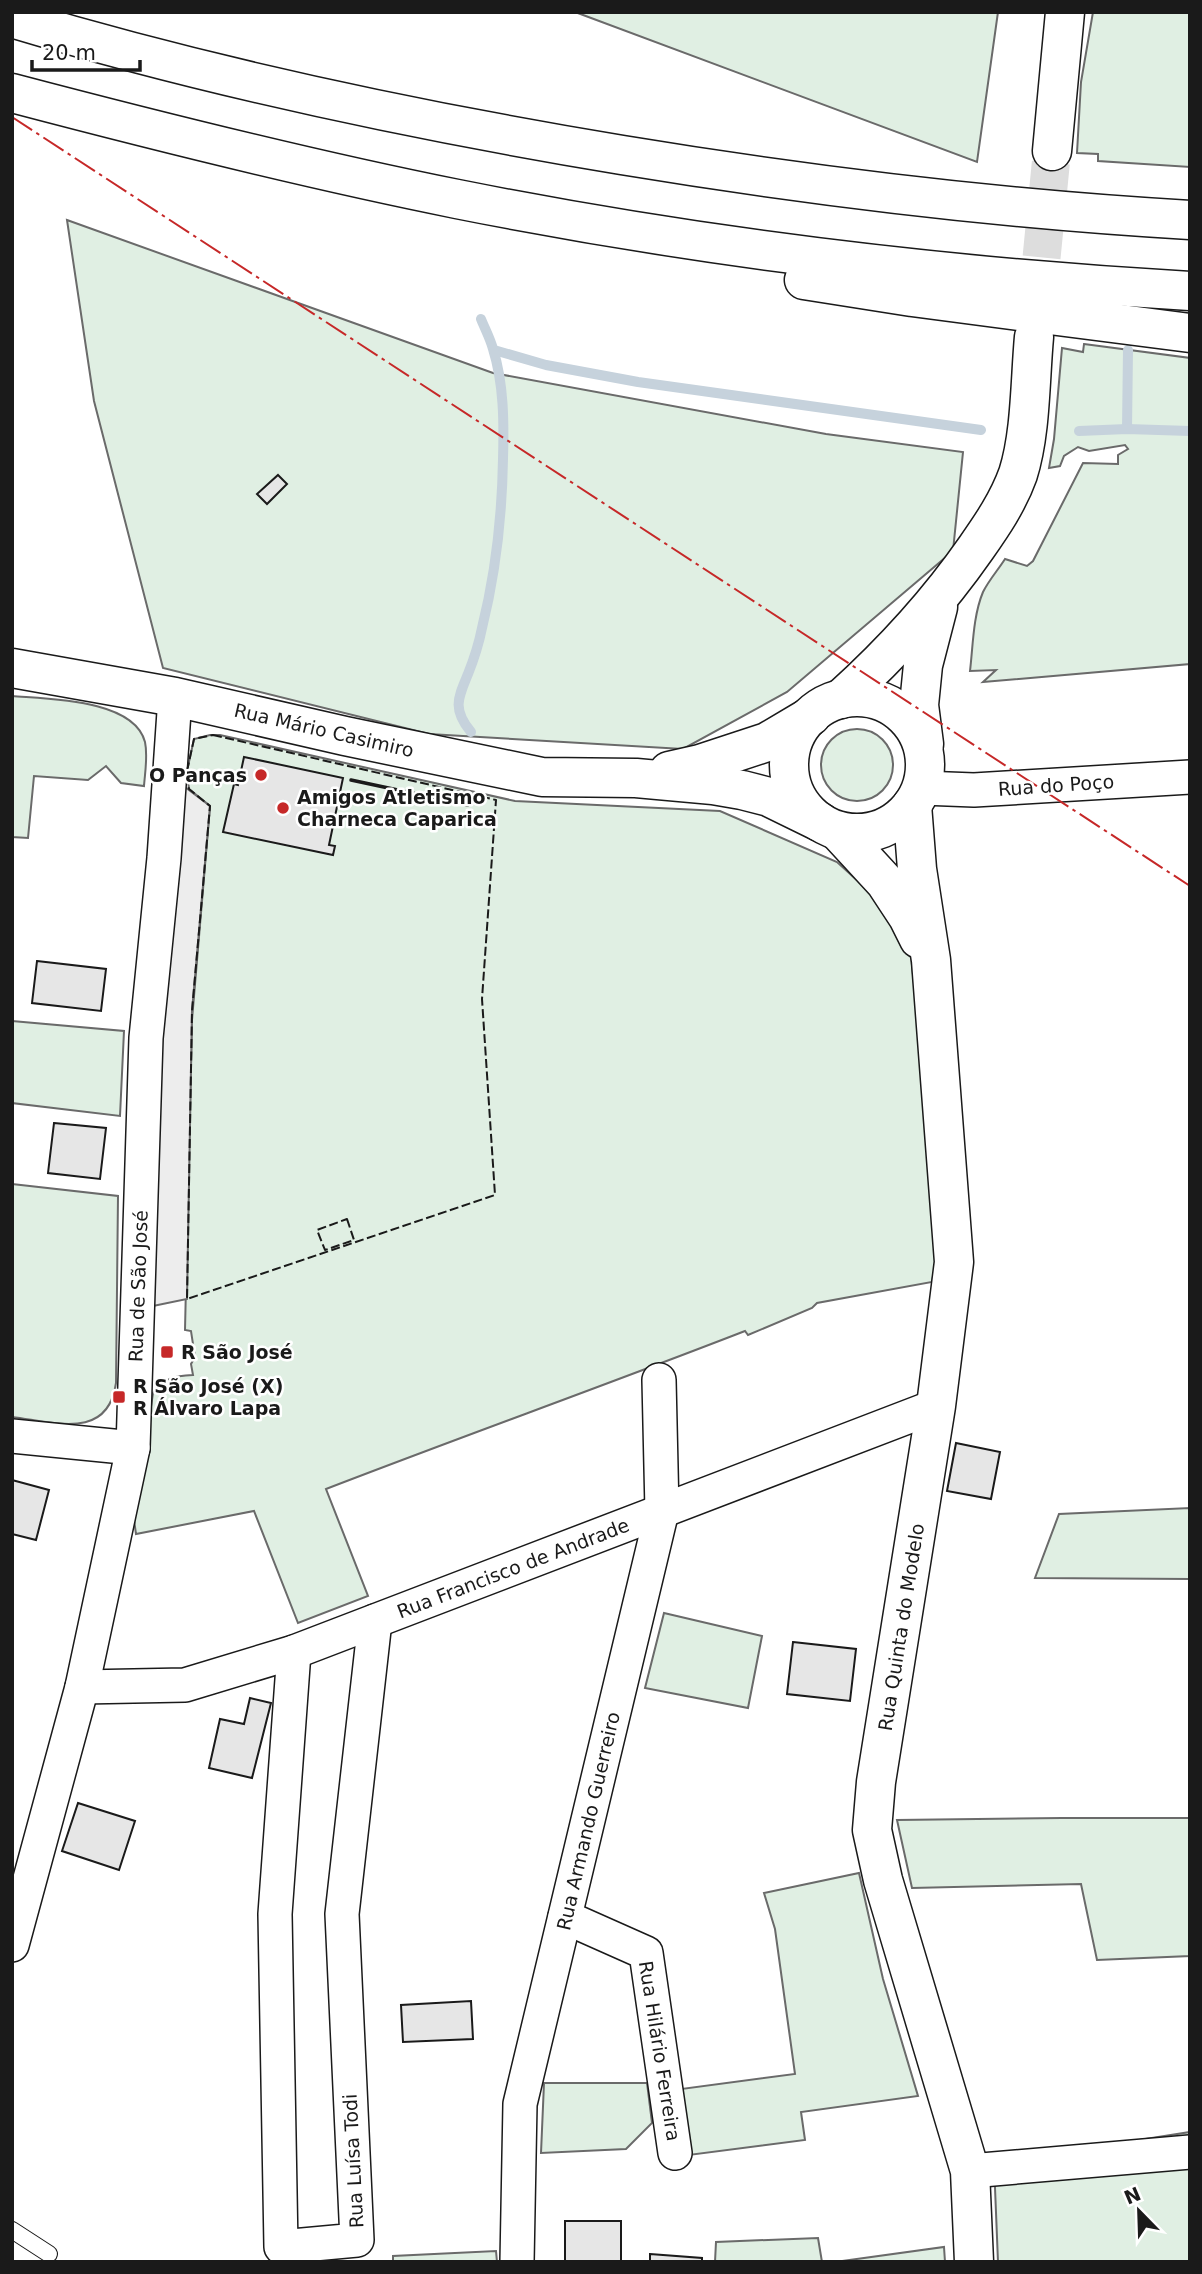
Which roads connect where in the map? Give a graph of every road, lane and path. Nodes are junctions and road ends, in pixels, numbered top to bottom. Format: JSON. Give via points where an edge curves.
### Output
{"nodes":[{"id":1,"x":1065,"y":12,"type":"edge"},
{"id":2,"x":12,"y":18,"type":"edge"},
{"id":3,"x":12,"y":93,"type":"edge"},
{"id":4,"x":1052,"y":151,"type":"tunnel mouth"},
{"id":5,"x":1190,"y":214,"type":"edge"},
{"id":6,"x":1130,"y":216,"type":"junction"},
{"id":7,"x":565,"y":219,"type":"junction"},
{"id":8,"x":1190,"y":220,"type":"edge"},
{"id":9,"x":1190,"y":291,"type":"edge"},
{"id":10,"x":1190,"y":333,"type":"edge"},
{"id":11,"x":1034,"y":337,"type":"tunnel mouth"},
{"id":12,"x":955,"y":578,"type":"junction"},
{"id":13,"x":12,"y":668,"type":"edge"},
{"id":14,"x":175,"y":696,"type":"junction"},
{"id":15,"x":826,"y":707,"type":"junction"},
{"id":16,"x":1190,"y":777,"type":"edge"},
{"id":17,"x":636,"y":778,"type":"junction"},
{"id":18,"x":920,"y":783,"type":"junction"},
{"id":19,"x":829,"y":827,"type":"junction"},
{"id":20,"x":933,"y":981,"type":"junction"},
{"id":21,"x":659,"y":1380,"type":"dead end"},
{"id":22,"x":936,"y":1406,"type":"junction"},
{"id":23,"x":12,"y":1436,"type":"edge"},
{"id":24,"x":133,"y":1448,"type":"junction"},
{"id":25,"x":662,"y":1511,"type":"junction"},
{"id":26,"x":375,"y":1621,"type":"junction"},
{"id":27,"x":293,"y":1652,"type":"junction"},
{"id":28,"x":82,"y":1687,"type":"junction"},
{"id":29,"x":565,"y":1917,"type":"junction"},
{"id":30,"x":12,"y":1945,"type":"edge"},
{"id":31,"x":1190,"y":2152,"type":"edge"},
{"id":32,"x":675,"y":2153,"type":"dead end"},
{"id":33,"x":970,"y":2171,"type":"junction"},
{"id":34,"x":12,"y":2230,"type":"edge"},
{"id":35,"x":49,"y":2254,"type":"dead end"},
{"id":36,"x":517,"y":2262,"type":"edge"},
{"id":37,"x":974,"y":2262,"type":"edge"}],
"edges":[{"from":1,"to":4,"type":"main road"},
{"from":2,"to":6,"type":"main road","via":[[293,92],[523,139],[847,189]]},
{"from":3,"to":7,"type":"main road","via":[[290,163]]},
{"from":5,"to":6,"type":"main road"},
{"from":6,"to":8,"type":"main road"},
{"from":7,"to":9,"type":"main road","via":[[788,253]]},
{"from":7,"to":10,"type":"main road","via":[[651,247],[770,275]]},
{"from":11,"to":12,"type":"main road","name":"Rua Mário Casimiro","via":[[1018,473],[997,518]]},
{"from":12,"to":15,"type":"main road","name":"Rua Mário Casimiro","via":[[895,649]]},
{"from":12,"to":18,"type":"main road","name":"Rua Mário Casimiro","via":[[938,607],[923,665]]},
{"from":13,"to":14,"type":"main road","name":"Rua Mário Casimiro"},
{"from":14,"to":17,"type":"main road","name":"Rua Mário Casimiro","via":[[542,777]]},
{"from":14,"to":24,"type":"street","name":"Rua de São José","via":[[146,1038]]},
{"from":15,"to":17,"type":"main road","name":"Rua Mário Casimiro","via":[[767,742]]},
{"from":15,"to":18,"type":"main road","via":[[863,697],[886,703],[904,715],[918,733]]},
{"from":15,"to":19,"type":"main road","via":[[798,732],[790,751],[789,771],[804,809]]},
{"from":16,"to":18,"type":"street","name":"Rua do Poço","via":[[974,790]]},
{"from":17,"to":19,"type":"main road","name":"Rua Mário Casimiro","via":[[742,790],[769,797]]},
{"from":18,"to":19,"type":"main road","via":[[901,818],[887,827],[872,832]]},
{"from":18,"to":20,"type":"main road","name":"Rua Quinta do Modelo","via":[[917,870]]},
{"from":19,"to":20,"type":"main road","name":"Rua Quinta do Modelo","via":[[898,900],[919,938]]},
{"from":20,"to":22,"type":"main road","name":"Rua Quinta do Modelo","via":[[954,1262]]},
{"from":21,"to":25,"type":"street","name":"Rua Armando Guerreiro"},
{"from":22,"to":25,"type":"street","name":"Rua Francisco de Andrade"},
{"from":22,"to":33,"type":"main road","name":"Rua Quinta do Modelo","via":[[872,1830]]},
{"from":23,"to":24,"type":"street"},
{"from":24,"to":28,"type":"street","name":"Rua de São José"},
{"from":25,"to":26,"type":"street","name":"Rua Francisco de Andrade"},
{"from":25,"to":29,"type":"street","name":"Rua Armando Guerreiro"},
{"from":26,"to":27,"type":"street","name":"Rua Francisco de Andrade"},
{"from":26,"to":27,"type":"street","name":"Rua Luísa Todi","via":[[342,1914],[357,2240],[281,2247],[275,1914]]},
{"from":27,"to":28,"type":"street","name":"Rua Francisco de Andrade","via":[[185,1685]]},
{"from":28,"to":30,"type":"street","name":"Rua de São José"},
{"from":29,"to":32,"type":"street","name":"Rua Hilário Ferreira","via":[[646,1953]]},
{"from":29,"to":36,"type":"street","name":"Rua Armando Guerreiro","via":[[520,2104]]},
{"from":31,"to":33,"type":"street"},
{"from":33,"to":37,"type":"main road","name":"Rua Quinta do Modelo"},
{"from":34,"to":35,"type":"lane"}]}
